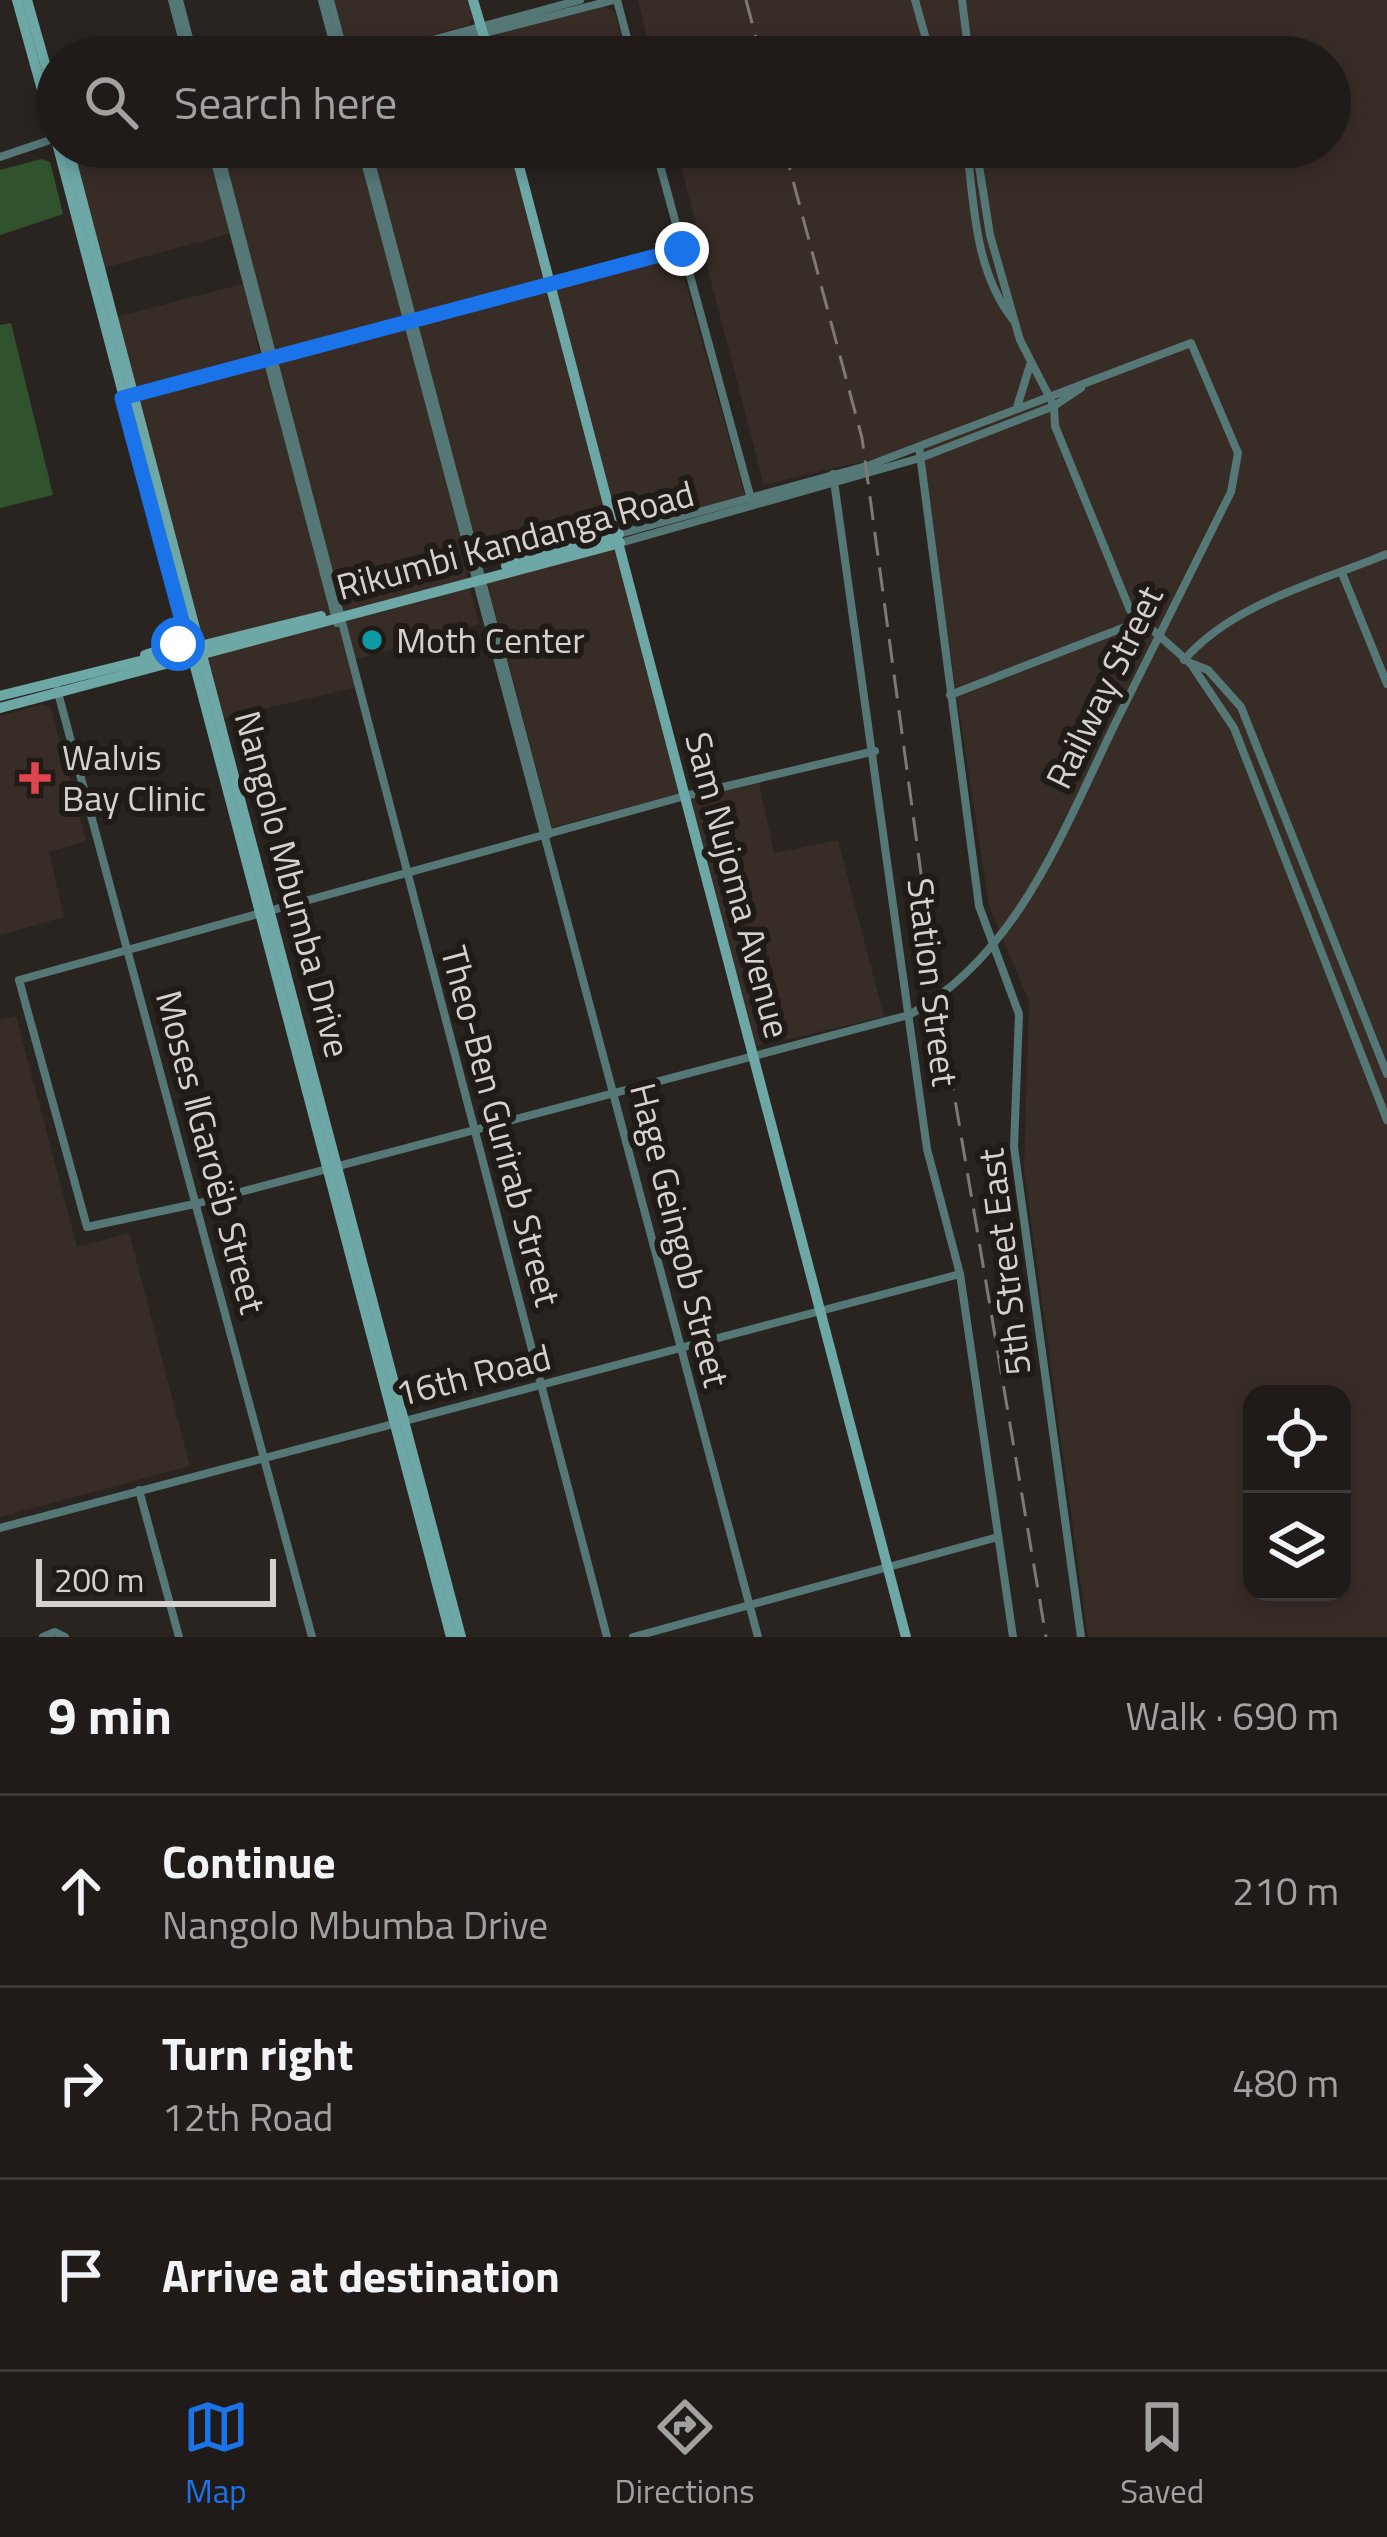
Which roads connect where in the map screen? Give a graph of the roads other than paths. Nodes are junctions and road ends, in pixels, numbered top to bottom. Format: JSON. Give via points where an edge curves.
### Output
{"nodes":[{"id":1,"x":17,"y":0,"type":"edge"},
{"id":2,"x":27,"y":0,"type":"edge"},
{"id":3,"x":176,"y":0,"type":"edge"},
{"id":4,"x":326,"y":0,"type":"edge"},
{"id":5,"x":476,"y":0,"type":"edge"},
{"id":6,"x":580,"y":0,"type":"edge"},
{"id":7,"x":616,"y":0,"type":"edge"},
{"id":8,"x":915,"y":0,"type":"edge"},
{"id":9,"x":962,"y":0,"type":"edge"},
{"id":10,"x":484,"y":32,"type":"junction"},
{"id":11,"x":37,"y":36,"type":"edge"},
{"id":12,"x":185,"y":36,"type":"edge"},
{"id":13,"x":335,"y":36,"type":"edge"},
{"id":14,"x":466,"y":36,"type":"edge"},
{"id":15,"x":469,"y":36,"type":"edge"},
{"id":16,"x":485,"y":36,"type":"edge"},
{"id":17,"x":626,"y":36,"type":"edge"},
{"id":18,"x":925,"y":36,"type":"edge"},
{"id":19,"x":966,"y":36,"type":"edge"},
{"id":20,"x":36,"y":65,"type":"edge"},
{"id":21,"x":36,"y":147,"type":"edge"},
{"id":22,"x":0,"y":157,"type":"edge"},
{"id":23,"x":65,"y":168,"type":"edge"},
{"id":24,"x":220,"y":168,"type":"edge"},
{"id":25,"x":370,"y":168,"type":"edge"},
{"id":26,"x":520,"y":168,"type":"edge"},
{"id":27,"x":661,"y":168,"type":"edge"},
{"id":28,"x":974,"y":168,"type":"edge"},
{"id":29,"x":977,"y":168,"type":"edge"},
{"id":30,"x":682,"y":249,"type":"junction"},
{"id":31,"x":551,"y":283,"type":"junction"},
{"id":32,"x":1015,"y":322,"type":"junction"},
{"id":33,"x":411,"y":324,"type":"junction"},
{"id":34,"x":271,"y":361,"type":"junction"},
{"id":35,"x":1031,"y":362,"type":"junction"},
{"id":36,"x":1038,"y":379,"type":"junction"},
{"id":37,"x":1082,"y":387,"type":"junction"},
{"id":38,"x":1049,"y":395,"type":"junction"},
{"id":39,"x":126,"y":396,"type":"junction"},
{"id":40,"x":1036,"y":400,"type":"junction"},
{"id":41,"x":1054,"y":406,"type":"junction"},
{"id":42,"x":1016,"y":408,"type":"junction"},
{"id":43,"x":1040,"y":412,"type":"junction"},
{"id":44,"x":1055,"y":426,"type":"junction"},
{"id":45,"x":919,"y":452,"type":"junction"},
{"id":46,"x":834,"y":479,"type":"junction"},
{"id":47,"x":752,"y":502,"type":"junction"},
{"id":48,"x":620,"y":538,"type":"junction"},
{"id":49,"x":1387,"y":554,"type":"edge"},
{"id":50,"x":1342,"y":573,"type":"junction"},
{"id":51,"x":478,"y":578,"type":"junction"},
{"id":52,"x":338,"y":618,"type":"junction"},
{"id":53,"x":1138,"y":622,"type":"junction"},
{"id":54,"x":185,"y":632,"type":"junction"},
{"id":55,"x":1158,"y":638,"type":"junction"},
{"id":56,"x":196,"y":652,"type":"junction"},
{"id":57,"x":139,"y":662,"type":"junction"},
{"id":58,"x":1188,"y":662,"type":"junction"},
{"id":59,"x":1387,"y":684,"type":"edge"},
{"id":60,"x":57,"y":687,"type":"junction"},
{"id":61,"x":950,"y":695,"type":"junction"},
{"id":62,"x":0,"y":696,"type":"edge"},
{"id":63,"x":0,"y":708,"type":"edge"},
{"id":64,"x":875,"y":751,"type":"junction"},
{"id":65,"x":685,"y":796,"type":"junction"},
{"id":66,"x":545,"y":834,"type":"junction"},
{"id":67,"x":406,"y":871,"type":"junction"},
{"id":68,"x":264,"y":909,"type":"junction"},
{"id":69,"x":992,"y":946,"type":"junction"},
{"id":70,"x":127,"y":948,"type":"junction"},
{"id":71,"x":908,"y":1016,"type":"junction"},
{"id":72,"x":751,"y":1053,"type":"junction"},
{"id":73,"x":1379,"y":1054,"type":"junction"},
{"id":74,"x":1364,"y":1059,"type":"junction"},
{"id":75,"x":1387,"y":1074,"type":"edge"},
{"id":76,"x":614,"y":1090,"type":"junction"},
{"id":77,"x":1387,"y":1120,"type":"edge"},
{"id":78,"x":474,"y":1129,"type":"junction"},
{"id":79,"x":332,"y":1166,"type":"junction"},
{"id":80,"x":199,"y":1204,"type":"junction"},
{"id":81,"x":960,"y":1274,"type":"junction"},
{"id":82,"x":822,"y":1310,"type":"junction"},
{"id":83,"x":680,"y":1347,"type":"junction"},
{"id":84,"x":543,"y":1386,"type":"junction"},
{"id":85,"x":399,"y":1422,"type":"junction"},
{"id":86,"x":266,"y":1456,"type":"junction"},
{"id":87,"x":139,"y":1490,"type":"junction"},
{"id":88,"x":0,"y":1528,"type":"edge"},
{"id":89,"x":998,"y":1537,"type":"junction"},
{"id":90,"x":888,"y":1566,"type":"junction"},
{"id":91,"x":750,"y":1606,"type":"junction"},
{"id":92,"x":43,"y":1637,"type":"edge"},
{"id":93,"x":65,"y":1637,"type":"edge"},
{"id":94,"x":179,"y":1637,"type":"edge"},
{"id":95,"x":312,"y":1637,"type":"edge"},
{"id":96,"x":451,"y":1637,"type":"edge"},
{"id":97,"x":461,"y":1637,"type":"edge"},
{"id":98,"x":607,"y":1637,"type":"edge"},
{"id":99,"x":633,"y":1637,"type":"edge"},
{"id":100,"x":758,"y":1637,"type":"edge"},
{"id":101,"x":906,"y":1637,"type":"edge"},
{"id":102,"x":1012,"y":1637,"type":"edge"},
{"id":103,"x":1081,"y":1637,"type":"edge"}],
"edges":[{"from":1,"to":20,"type":"main road","name":"Nangolo Mbumba Drive"},
{"from":2,"to":11,"type":"main road"},
{"from":3,"to":12,"type":"street"},
{"from":4,"to":13,"type":"street"},
{"from":5,"to":10,"type":"main road"},
{"from":6,"to":10,"type":"street"},
{"from":7,"to":10,"type":"street"},
{"from":7,"to":17,"type":"street"},
{"from":8,"to":18,"type":"street"},
{"from":9,"to":19,"type":"street"},
{"from":10,"to":14,"type":"street"},
{"from":10,"to":15,"type":"street"},
{"from":10,"to":16,"type":"main road"},
{"from":21,"to":22,"type":"street"},
{"from":23,"to":39,"type":"main road","name":"Nangolo Mbumba Drive"},
{"from":24,"to":34,"type":"street","name":"Theo-Ben Gurirab Street"},
{"from":25,"to":33,"type":"street","name":"Hage Geingob Street"},
{"from":26,"to":31,"type":"main road","name":"Sam Nujoma Avenue"},
{"from":27,"to":30,"type":"street"},
{"from":28,"to":32,"type":"street","via":[[983,262]]},
{"from":29,"to":32,"type":"street"},
{"from":30,"to":31,"type":"street"},
{"from":30,"to":47,"type":"street"},
{"from":31,"to":33,"type":"street"},
{"from":31,"to":48,"type":"main road","name":"Sam Nujoma Avenue"},
{"from":32,"to":35,"type":"street"},
{"from":33,"to":34,"type":"street"},
{"from":33,"to":51,"type":"street","name":"Hage Geingob Street"},
{"from":34,"to":39,"type":"street"},
{"from":34,"to":52,"type":"street","name":"Theo-Ben Gurirab Street"},
{"from":35,"to":36,"type":"street"},
{"from":35,"to":42,"type":"street"},
{"from":36,"to":38,"type":"street"},
{"from":36,"to":40,"type":"street"},
{"from":37,"to":38,"type":"street"},
{"from":37,"to":41,"type":"street"},
{"from":37,"to":55,"type":"street","name":"Railway Street","via":[[1191,343],[1240,464]]},
{"from":38,"to":40,"type":"street","name":"Rikumbi Kandanga Road"},
{"from":38,"to":41,"type":"street"},
{"from":39,"to":54,"type":"main road","name":"Nangolo Mbumba Drive"},
{"from":39,"to":56,"type":"main road","name":"Nangolo Mbumba Drive"},
{"from":40,"to":42,"type":"street","name":"Rikumbi Kandanga Road"},
{"from":40,"to":43,"type":"street"},
{"from":41,"to":43,"type":"street","name":"Rikumbi Kandanga Road"},
{"from":41,"to":44,"type":"street"},
{"from":42,"to":45,"type":"street","name":"Rikumbi Kandanga Road"},
{"from":43,"to":44,"type":"street"},
{"from":43,"to":45,"type":"street","name":"Rikumbi Kandanga Road"},
{"from":44,"to":53,"type":"street"},
{"from":45,"to":46,"type":"street","name":"Rikumbi Kandanga Road"},
{"from":45,"to":61,"type":"street","name":"5th Street East"},
{"from":46,"to":47,"type":"street","name":"Rikumbi Kandanga Road"},
{"from":46,"to":64,"type":"street","name":"Station Street"},
{"from":47,"to":48,"type":"street","name":"Rikumbi Kandanga Road"},
{"from":48,"to":51,"type":"main road","name":"Rikumbi Kandanga Road"},
{"from":48,"to":65,"type":"main road","name":"Sam Nujoma Avenue"},
{"from":49,"to":50,"type":"street"},
{"from":50,"to":58,"type":"street","via":[[1212,631]]},
{"from":50,"to":59,"type":"street"},
{"from":51,"to":52,"type":"main road","name":"Rikumbi Kandanga Road"},
{"from":51,"to":66,"type":"street","name":"Hage Geingob Street"},
{"from":52,"to":56,"type":"main road","name":"Rikumbi Kandanga Road"},
{"from":52,"to":67,"type":"street","name":"Theo-Ben Gurirab Street"},
{"from":53,"to":55,"type":"street"},
{"from":53,"to":61,"type":"street"},
{"from":54,"to":56,"type":"main road","name":"Nangolo Mbumba Drive"},
{"from":54,"to":57,"type":"main road"},
{"from":55,"to":58,"type":"street"},
{"from":55,"to":69,"type":"street","name":"Railway Street","via":[[1040,877]]},
{"from":56,"to":57,"type":"main road","name":"Rikumbi Kandanga Road"},
{"from":56,"to":60,"type":"main road","name":"Rikumbi Kandanga Road"},
{"from":56,"to":68,"type":"main road","name":"Nangolo Mbumba Drive"},
{"from":57,"to":60,"type":"main road","name":"Rikumbi Kandanga Road"},
{"from":58,"to":73,"type":"street","via":[[1208,670],[1241,707]]},
{"from":58,"to":74,"type":"street","via":[[1234,728]]},
{"from":60,"to":62,"type":"main road","name":"Rikumbi Kandanga Road"},
{"from":60,"to":63,"type":"main road","name":"Rikumbi Kandanga Road"},
{"from":60,"to":70,"type":"street","name":"Moses ǁGaroëb Street"},
{"from":61,"to":69,"type":"street","name":"5th Street East"},
{"from":64,"to":65,"type":"street"},
{"from":64,"to":71,"type":"street","name":"Station Street"},
{"from":65,"to":66,"type":"street"},
{"from":65,"to":72,"type":"main road","name":"Sam Nujoma Avenue"},
{"from":66,"to":67,"type":"street"},
{"from":66,"to":76,"type":"street","name":"Hage Geingob Street"},
{"from":67,"to":68,"type":"street"},
{"from":67,"to":78,"type":"street","name":"Theo-Ben Gurirab Street"},
{"from":68,"to":70,"type":"street"},
{"from":68,"to":79,"type":"main road","name":"Nangolo Mbumba Drive"},
{"from":69,"to":71,"type":"street","name":"Railway Street","via":[[946,994]]},
{"from":69,"to":103,"type":"street","name":"5th Street East","via":[[1019,1014],[1013,1147]]},
{"from":70,"to":80,"type":"street","name":"Moses ǁGaroëb Street"},
{"from":70,"to":80,"type":"street","via":[[19,980],[83,1222],[96,1228]]},
{"from":71,"to":72,"type":"street"},
{"from":71,"to":81,"type":"street","name":"Station Street","via":[[926,1149]]},
{"from":72,"to":76,"type":"street"},
{"from":72,"to":82,"type":"main road","name":"Sam Nujoma Avenue"},
{"from":73,"to":74,"type":"street"},
{"from":73,"to":75,"type":"street"},
{"from":74,"to":77,"type":"street"},
{"from":76,"to":78,"type":"street"},
{"from":76,"to":83,"type":"street","name":"Hage Geingob Street"},
{"from":78,"to":79,"type":"street"},
{"from":78,"to":84,"type":"street","name":"Theo-Ben Gurirab Street"},
{"from":79,"to":80,"type":"street"},
{"from":79,"to":85,"type":"main road","name":"Nangolo Mbumba Drive"},
{"from":80,"to":86,"type":"street","name":"Moses ǁGaroëb Street"},
{"from":81,"to":82,"type":"street","name":"16th Road"},
{"from":81,"to":89,"type":"street","name":"Station Street"},
{"from":82,"to":83,"type":"street","name":"16th Road"},
{"from":82,"to":90,"type":"main road","name":"Sam Nujoma Avenue"},
{"from":83,"to":84,"type":"street","name":"16th Road"},
{"from":83,"to":91,"type":"street","name":"Hage Geingob Street"},
{"from":84,"to":85,"type":"street","name":"16th Road"},
{"from":84,"to":98,"type":"street","name":"Theo-Ben Gurirab Street"},
{"from":85,"to":86,"type":"street","name":"16th Road"},
{"from":85,"to":96,"type":"main road","name":"Nangolo Mbumba Drive"},
{"from":85,"to":97,"type":"main road","name":"Nangolo Mbumba Drive"},
{"from":86,"to":87,"type":"street","name":"16th Road"},
{"from":86,"to":95,"type":"street","name":"Moses ǁGaroëb Street"},
{"from":87,"to":88,"type":"street","name":"16th Road"},
{"from":87,"to":94,"type":"street"},
{"from":89,"to":90,"type":"street"},
{"from":89,"to":102,"type":"street","name":"Station Street"},
{"from":90,"to":91,"type":"street"},
{"from":90,"to":101,"type":"main road","name":"Sam Nujoma Avenue"},
{"from":91,"to":99,"type":"street"},
{"from":91,"to":100,"type":"street","name":"Hage Geingob Street"},
{"from":92,"to":93,"type":"street"}]}
